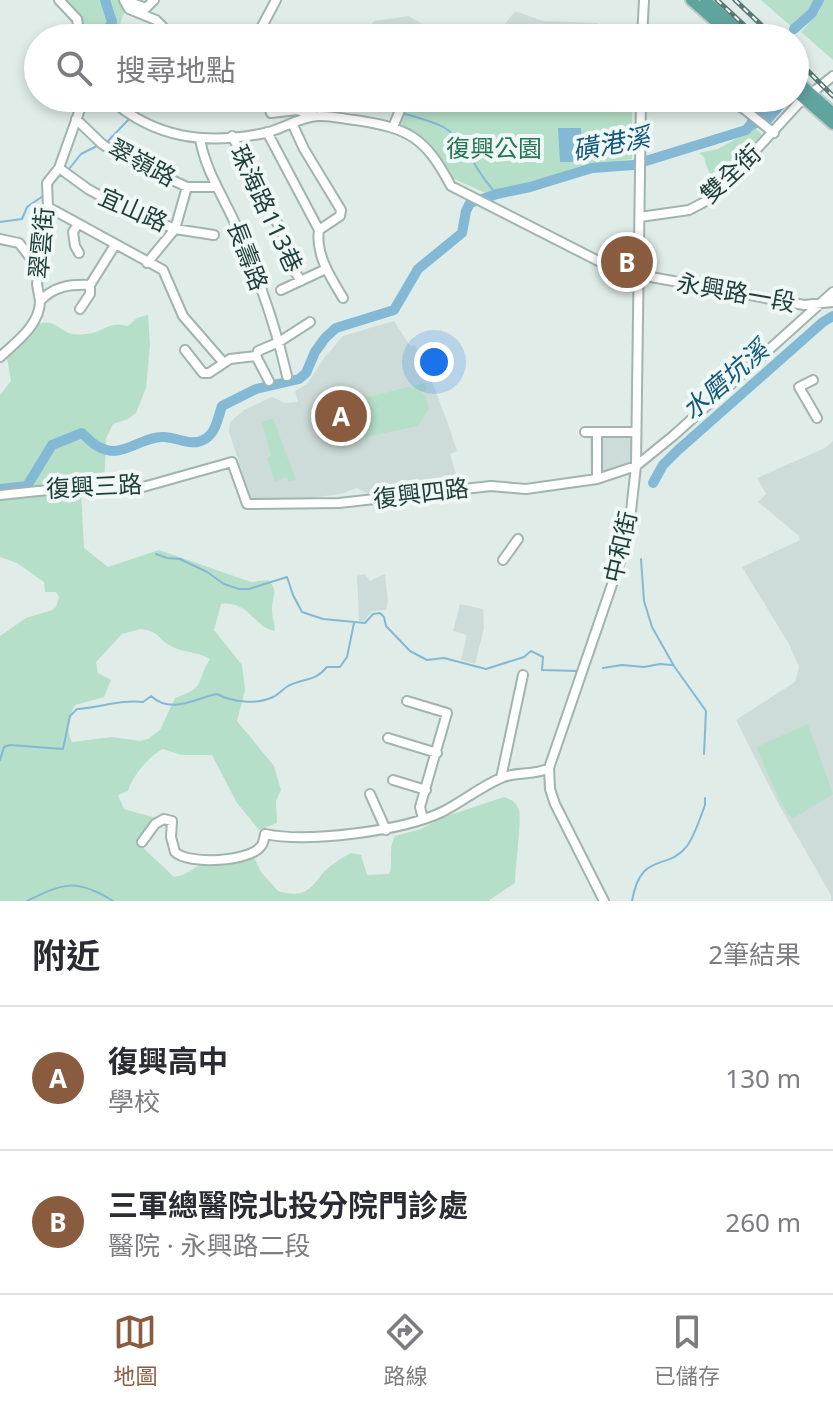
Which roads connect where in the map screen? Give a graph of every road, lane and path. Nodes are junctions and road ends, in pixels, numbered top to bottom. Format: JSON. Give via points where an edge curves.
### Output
{"nodes":[{"id":1,"x":59,"y":0,"type":"edge"},
{"id":2,"x":124,"y":0,"type":"edge"},
{"id":3,"x":154,"y":0,"type":"edge"},
{"id":4,"x":276,"y":0,"type":"edge"},
{"id":5,"x":644,"y":0,"type":"edge"},
{"id":6,"x":691,"y":0,"type":"edge"},
{"id":7,"x":705,"y":0,"type":"edge"},
{"id":8,"x":78,"y":24,"type":"edge"},
{"id":9,"x":160,"y":24,"type":"edge"},
{"id":10,"x":264,"y":24,"type":"edge"},
{"id":11,"x":643,"y":24,"type":"edge"},
{"id":12,"x":718,"y":24,"type":"edge"},
{"id":13,"x":732,"y":24,"type":"edge"},
{"id":14,"x":833,"y":76,"type":"edge"},
{"id":15,"x":809,"y":91,"type":"edge"},
{"id":16,"x":809,"y":99,"type":"edge"},
{"id":17,"x":809,"y":101,"type":"edge"},
{"id":18,"x":79,"y":112,"type":"edge"},
{"id":19,"x":125,"y":112,"type":"edge"},
{"id":20,"x":303,"y":112,"type":"edge"},
{"id":21,"x":399,"y":112,"type":"edge"},
{"id":22,"x":641,"y":112,"type":"edge"},
{"id":23,"x":748,"y":112,"type":"edge"},
{"id":24,"x":790,"y":112,"type":"edge"},
{"id":25,"x":833,"y":113,"type":"edge"},
{"id":26,"x":316,"y":116,"type":"junction"},
{"id":27,"x":76,"y":119,"type":"junction"},
{"id":28,"x":292,"y":123,"type":"junction"},
{"id":29,"x":833,"y":124,"type":"edge"},
{"id":30,"x":393,"y":127,"type":"junction"},
{"id":31,"x":267,"y":132,"type":"junction"},
{"id":32,"x":774,"y":133,"type":"junction"},
{"id":33,"x":232,"y":136,"type":"junction"},
{"id":34,"x":200,"y":139,"type":"junction"},
{"id":35,"x":59,"y":168,"type":"junction"},
{"id":36,"x":187,"y":187,"type":"junction"},
{"id":37,"x":216,"y":187,"type":"junction"},
{"id":38,"x":48,"y":207,"type":"junction"},
{"id":39,"x":640,"y":217,"type":"junction"},
{"id":40,"x":78,"y":224,"type":"junction"},
{"id":41,"x":175,"y":229,"type":"junction"},
{"id":42,"x":319,"y":230,"type":"junction"},
{"id":43,"x":214,"y":235,"type":"dead end"},
{"id":44,"x":0,"y":239,"type":"edge"},
{"id":45,"x":115,"y":245,"type":"junction"},
{"id":46,"x":79,"y":253,"type":"dead end"},
{"id":47,"x":147,"y":263,"type":"junction"},
{"id":48,"x":39,"y":268,"type":"junction"},
{"id":49,"x":326,"y":269,"type":"junction"},
{"id":50,"x":638,"y":276,"type":"junction"},
{"id":51,"x":301,"y":281,"type":"junction"},
{"id":52,"x":90,"y":285,"type":"junction"},
{"id":53,"x":281,"y":290,"type":"dead end"},
{"id":54,"x":833,"y":292,"type":"edge"},
{"id":55,"x":343,"y":298,"type":"dead end"},
{"id":56,"x":40,"y":301,"type":"junction"},
{"id":57,"x":833,"y":302,"type":"edge"},
{"id":58,"x":817,"y":306,"type":"junction"},
{"id":59,"x":80,"y":309,"type":"dead end"},
{"id":60,"x":310,"y":322,"type":"dead end"},
{"id":61,"x":279,"y":342,"type":"junction"},
{"id":62,"x":185,"y":350,"type":"dead end"},
{"id":63,"x":256,"y":356,"type":"junction"},
{"id":64,"x":0,"y":357,"type":"edge"},
{"id":65,"x":223,"y":362,"type":"junction"},
{"id":66,"x":287,"y":376,"type":"dead end"},
{"id":67,"x":813,"y":380,"type":"dead end"},
{"id":68,"x":269,"y":381,"type":"dead end"},
{"id":69,"x":817,"y":418,"type":"dead end"},
{"id":70,"x":585,"y":432,"type":"dead end"},
{"id":71,"x":597,"y":432,"type":"junction"},
{"id":72,"x":635,"y":432,"type":"junction"},
{"id":73,"x":232,"y":462,"type":"joint"},
{"id":74,"x":636,"y":466,"type":"junction"},
{"id":75,"x":597,"y":479,"type":"junction"},
{"id":76,"x":0,"y":495,"type":"edge"},
{"id":77,"x":518,"y":539,"type":"dead end"},
{"id":78,"x":503,"y":560,"type":"dead end"},
{"id":79,"x":523,"y":675,"type":"dead end"},
{"id":80,"x":407,"y":701,"type":"dead end"},
{"id":81,"x":388,"y":738,"type":"dead end"},
{"id":82,"x":437,"y":753,"type":"junction"},
{"id":83,"x":549,"y":768,"type":"junction"},
{"id":84,"x":501,"y":778,"type":"junction"},
{"id":85,"x":393,"y":780,"type":"dead end"},
{"id":86,"x":426,"y":790,"type":"junction"},
{"id":87,"x":370,"y":794,"type":"dead end"},
{"id":88,"x":423,"y":819,"type":"junction"},
{"id":89,"x":386,"y":830,"type":"junction"},
{"id":90,"x":142,"y":842,"type":"dead end"},
{"id":91,"x":604,"y":901,"type":"edge"}],
"edges":[{"from":1,"to":8,"type":"street"},
{"from":2,"to":3,"type":"street","via":[[146,8]]},
{"from":2,"to":9,"type":"street","via":[[129,9]]},
{"from":4,"to":10,"type":"street"},
{"from":5,"to":11,"type":"street"},
{"from":6,"to":12,"type":"main road"},
{"from":7,"to":13,"type":"main road"},
{"from":14,"to":15,"type":"street","name":"雙全街"},
{"from":16,"to":25,"type":"main road"},
{"from":17,"to":29,"type":"main road"},
{"from":18,"to":27,"type":"street","name":"翠雲街"},
{"from":19,"to":34,"type":"street","via":[[153,127]]},
{"from":20,"to":26,"type":"street"},
{"from":21,"to":30,"type":"street"},
{"from":22,"to":39,"type":"street","name":"中和街"},
{"from":23,"to":32,"type":"street"},
{"from":24,"to":32,"type":"street","name":"雙全街"},
{"from":26,"to":28,"type":"street"},
{"from":26,"to":30,"type":"street"},
{"from":27,"to":35,"type":"street","name":"翠雲街"},
{"from":27,"to":36,"type":"street","name":"翠嶺路","via":[[119,155]]},
{"from":28,"to":31,"type":"street"},
{"from":28,"to":42,"type":"street","via":[[341,210]]},
{"from":30,"to":50,"type":"street","name":"永興路一段","via":[[423,145],[451,186],[618,271]]},
{"from":31,"to":33,"type":"street"},
{"from":31,"to":42,"type":"street"},
{"from":32,"to":39,"type":"street","name":"雙全街","via":[[701,204]]},
{"from":33,"to":34,"type":"street"},
{"from":33,"to":51,"type":"street","name":"珠海路113巷","via":[[287,242],[287,260]]},
{"from":34,"to":37,"type":"street","name":"長壽路"},
{"from":35,"to":38,"type":"street","name":"翠雲街","via":[[47,183]]},
{"from":35,"to":41,"type":"street","name":"宜山路","via":[[115,204]]},
{"from":36,"to":37,"type":"street","name":"翠嶺路"},
{"from":36,"to":41,"type":"street"},
{"from":37,"to":61,"type":"street","name":"長壽路","via":[[238,229]]},
{"from":38,"to":40,"type":"street"},
{"from":38,"to":48,"type":"street","name":"翠雲街"},
{"from":39,"to":50,"type":"street","name":"中和街"},
{"from":40,"to":45,"type":"street"},
{"from":40,"to":46,"type":"street","via":[[73,232]]},
{"from":41,"to":43,"type":"street","name":"宜山路"},
{"from":41,"to":47,"type":"street"},
{"from":42,"to":49,"type":"street"},
{"from":44,"to":48,"type":"street","via":[[19,243]]},
{"from":45,"to":47,"type":"street"},
{"from":45,"to":52,"type":"street"},
{"from":47,"to":65,"type":"street","via":[[163,270],[183,316]]},
{"from":48,"to":56,"type":"street","name":"翠雲街"},
{"from":49,"to":51,"type":"street"},
{"from":49,"to":55,"type":"street"},
{"from":50,"to":58,"type":"street","name":"永興路一段"},
{"from":50,"to":72,"type":"street","name":"中和街"},
{"from":51,"to":53,"type":"street"},
{"from":52,"to":56,"type":"street","via":[[54,289]]},
{"from":52,"to":59,"type":"street"},
{"from":54,"to":58,"type":"street"},
{"from":56,"to":64,"type":"street","via":[[32,325]]},
{"from":57,"to":58,"type":"street","name":"永興路一段"},
{"from":58,"to":74,"type":"street"},
{"from":60,"to":61,"type":"street"},
{"from":61,"to":63,"type":"street"},
{"from":61,"to":66,"type":"street","name":"長壽路"},
{"from":62,"to":65,"type":"street","via":[[203,373]]},
{"from":63,"to":65,"type":"street"},
{"from":63,"to":68,"type":"street"},
{"from":67,"to":69,"type":"street","via":[[799,387]]},
{"from":70,"to":71,"type":"street"},
{"from":71,"to":72,"type":"street"},
{"from":71,"to":75,"type":"street"},
{"from":72,"to":74,"type":"street","name":"中和街"},
{"from":73,"to":75,"type":"street","name":"復興四路","via":[[247,504],[268,506],[476,486],[526,489]]},
{"from":73,"to":76,"type":"street","name":"復興三路","via":[[143,487],[86,486]]},
{"from":74,"to":75,"type":"street","name":"復興四路"},
{"from":74,"to":83,"type":"street","name":"中和街","via":[[626,547]]},
{"from":77,"to":78,"type":"street"},
{"from":79,"to":84,"type":"street"},
{"from":80,"to":82,"type":"street","via":[[447,713]]},
{"from":81,"to":82,"type":"street"},
{"from":82,"to":86,"type":"street"},
{"from":83,"to":84,"type":"street"},
{"from":83,"to":91,"type":"street","via":[[555,804]]},
{"from":84,"to":88,"type":"street"},
{"from":85,"to":86,"type":"street"},
{"from":86,"to":88,"type":"street","via":[[420,807]]},
{"from":87,"to":89,"type":"street"},
{"from":88,"to":89,"type":"street"},
{"from":89,"to":90,"type":"street","via":[[265,834],[250,854],[201,860],[175,852],[172,821],[164,819]]}]}
